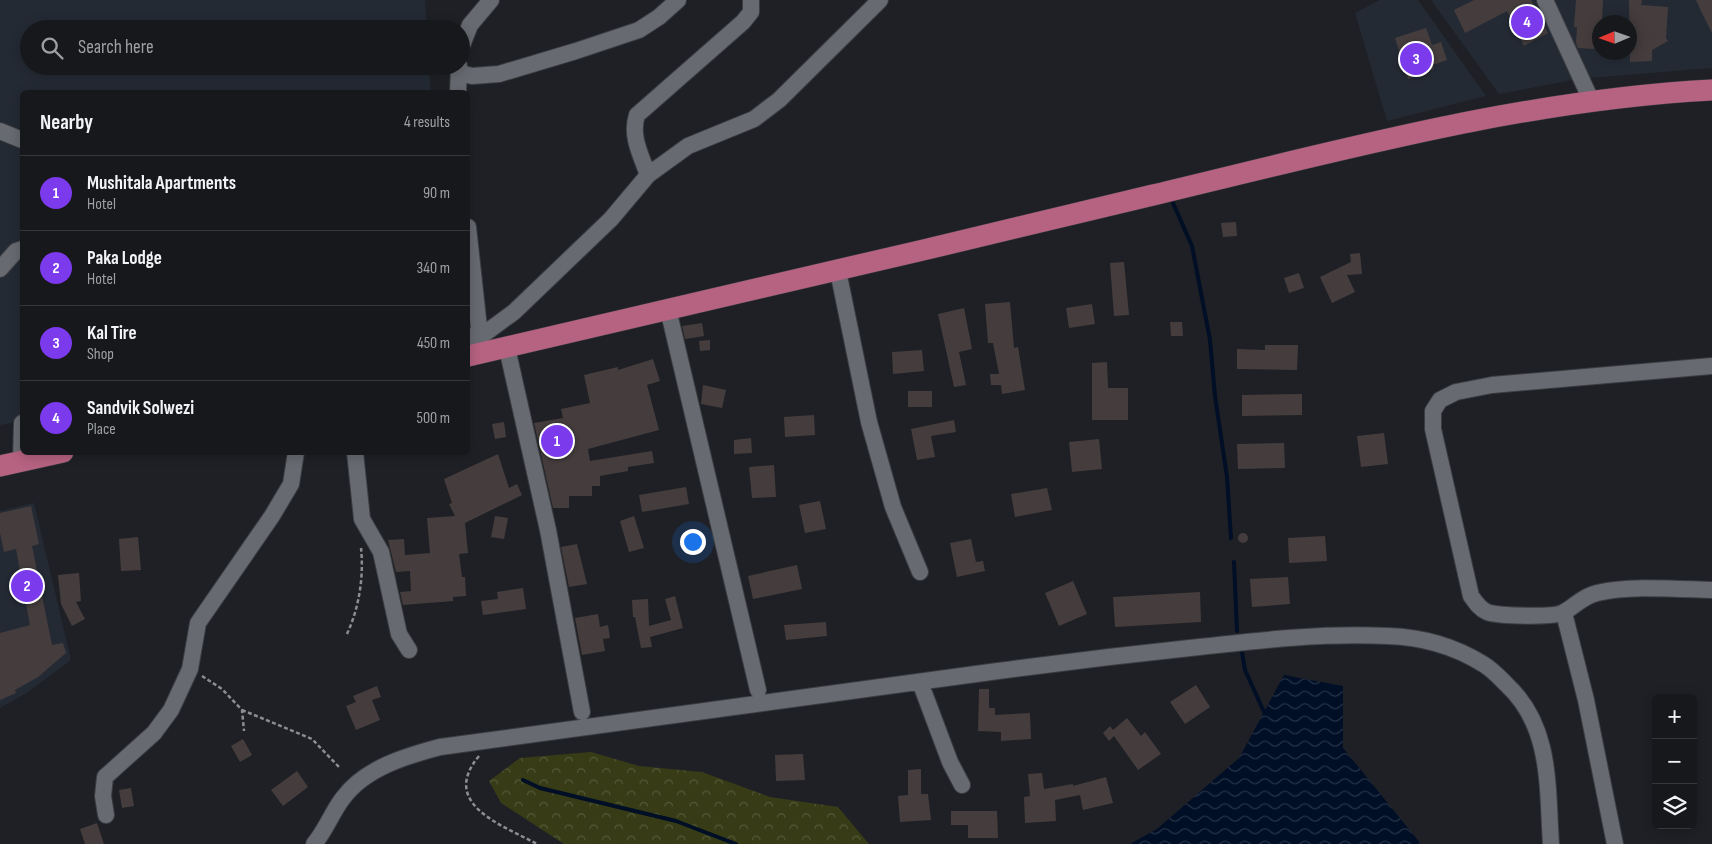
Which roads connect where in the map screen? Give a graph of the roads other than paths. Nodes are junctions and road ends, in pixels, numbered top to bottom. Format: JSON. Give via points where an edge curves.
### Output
{"nodes":[{"id":1,"x":491,"y":0,"type":"edge"},
{"id":2,"x":678,"y":0,"type":"edge"},
{"id":3,"x":751,"y":0,"type":"edge"},
{"id":4,"x":880,"y":0,"type":"edge"},
{"id":5,"x":1545,"y":0,"type":"edge"},
{"id":6,"x":470,"y":25,"type":"edge"},
{"id":7,"x":459,"y":75,"type":"edge"},
{"id":8,"x":468,"y":75,"type":"edge"},
{"id":9,"x":458,"y":90,"type":"edge"},
{"id":10,"x":1712,"y":90,"type":"edge"},
{"id":11,"x":1591,"y":100,"type":"junction"},
{"id":12,"x":0,"y":131,"type":"edge"},
{"id":13,"x":20,"y":139,"type":"edge"},
{"id":14,"x":648,"y":175,"type":"junction"},
{"id":15,"x":20,"y":249,"type":"edge"},
{"id":16,"x":470,"y":267,"type":"edge"},
{"id":17,"x":0,"y":269,"type":"edge"},
{"id":18,"x":838,"y":271,"type":"junction"},
{"id":19,"x":668,"y":309,"type":"junction"},
{"id":20,"x":474,"y":346,"type":"edge"},
{"id":21,"x":506,"y":348,"type":"junction"},
{"id":22,"x":1712,"y":366,"type":"edge"},
{"id":23,"x":21,"y":455,"type":"edge"},
{"id":24,"x":50,"y":455,"type":"edge"},
{"id":25,"x":296,"y":455,"type":"edge"},
{"id":26,"x":355,"y":455,"type":"edge"},
{"id":27,"x":21,"y":462,"type":"junction"},
{"id":28,"x":0,"y":466,"type":"edge"},
{"id":29,"x":920,"y":572,"type":"dead end"},
{"id":30,"x":1712,"y":590,"type":"edge"},
{"id":31,"x":1564,"y":613,"type":"junction"},
{"id":32,"x":409,"y":650,"type":"dead end"},
{"id":33,"x":920,"y":682,"type":"junction"},
{"id":34,"x":758,"y":690,"type":"dead end"},
{"id":35,"x":582,"y":712,"type":"dead end"},
{"id":36,"x":962,"y":785,"type":"dead end"},
{"id":37,"x":106,"y":815,"type":"dead end"},
{"id":38,"x":314,"y":844,"type":"edge"},
{"id":39,"x":1551,"y":844,"type":"edge"},
{"id":40,"x":1615,"y":844,"type":"edge"}],
"edges":[{"from":1,"to":6,"type":"street"},
{"from":2,"to":8,"type":"street","via":[[639,30],[499,74]]},
{"from":3,"to":14,"type":"street","via":[[751,12],[743,22],[637,115],[635,140]]},
{"from":4,"to":14,"type":"street","via":[[779,100],[754,119],[688,146]]},
{"from":5,"to":11,"type":"street"},
{"from":7,"to":9,"type":"street"},
{"from":10,"to":11,"type":"main road"},
{"from":11,"to":18,"type":"main road","via":[[1439,126]]},
{"from":12,"to":13,"type":"street"},
{"from":14,"to":20,"type":"street","via":[[611,219],[556,274]]},
{"from":15,"to":17,"type":"street"},
{"from":16,"to":20,"type":"street"},
{"from":18,"to":19,"type":"main road"},
{"from":18,"to":29,"type":"street","via":[[869,422],[893,507]]},
{"from":19,"to":21,"type":"main road"},
{"from":19,"to":34,"type":"street"},
{"from":20,"to":21,"type":"main road"},
{"from":21,"to":35,"type":"street","via":[[548,530]]},
{"from":22,"to":31,"type":"street","via":[[1492,386],[1456,392],[1440,400],[1434,411],[1433,429],[1471,596],[1479,607],[1488,612],[1544,616]]},
{"from":23,"to":27,"type":"street"},
{"from":24,"to":27,"type":"main road"},
{"from":25,"to":37,"type":"street","via":[[291,484],[198,624],[190,669],[171,710],[154,732],[106,778],[103,796]]},
{"from":26,"to":32,"type":"street","via":[[362,519],[381,552],[399,634]]},
{"from":27,"to":28,"type":"main road"},
{"from":30,"to":31,"type":"street","via":[[1597,593],[1578,601]]},
{"from":31,"to":40,"type":"street","via":[[1586,700]]},
{"from":33,"to":36,"type":"street"},
{"from":33,"to":38,"type":"street","via":[[450,745],[411,754],[359,781],[343,798]]},
{"from":33,"to":39,"type":"street","via":[[1271,639],[1391,636],[1439,643],[1488,666],[1529,710],[1545,757]]}]}
